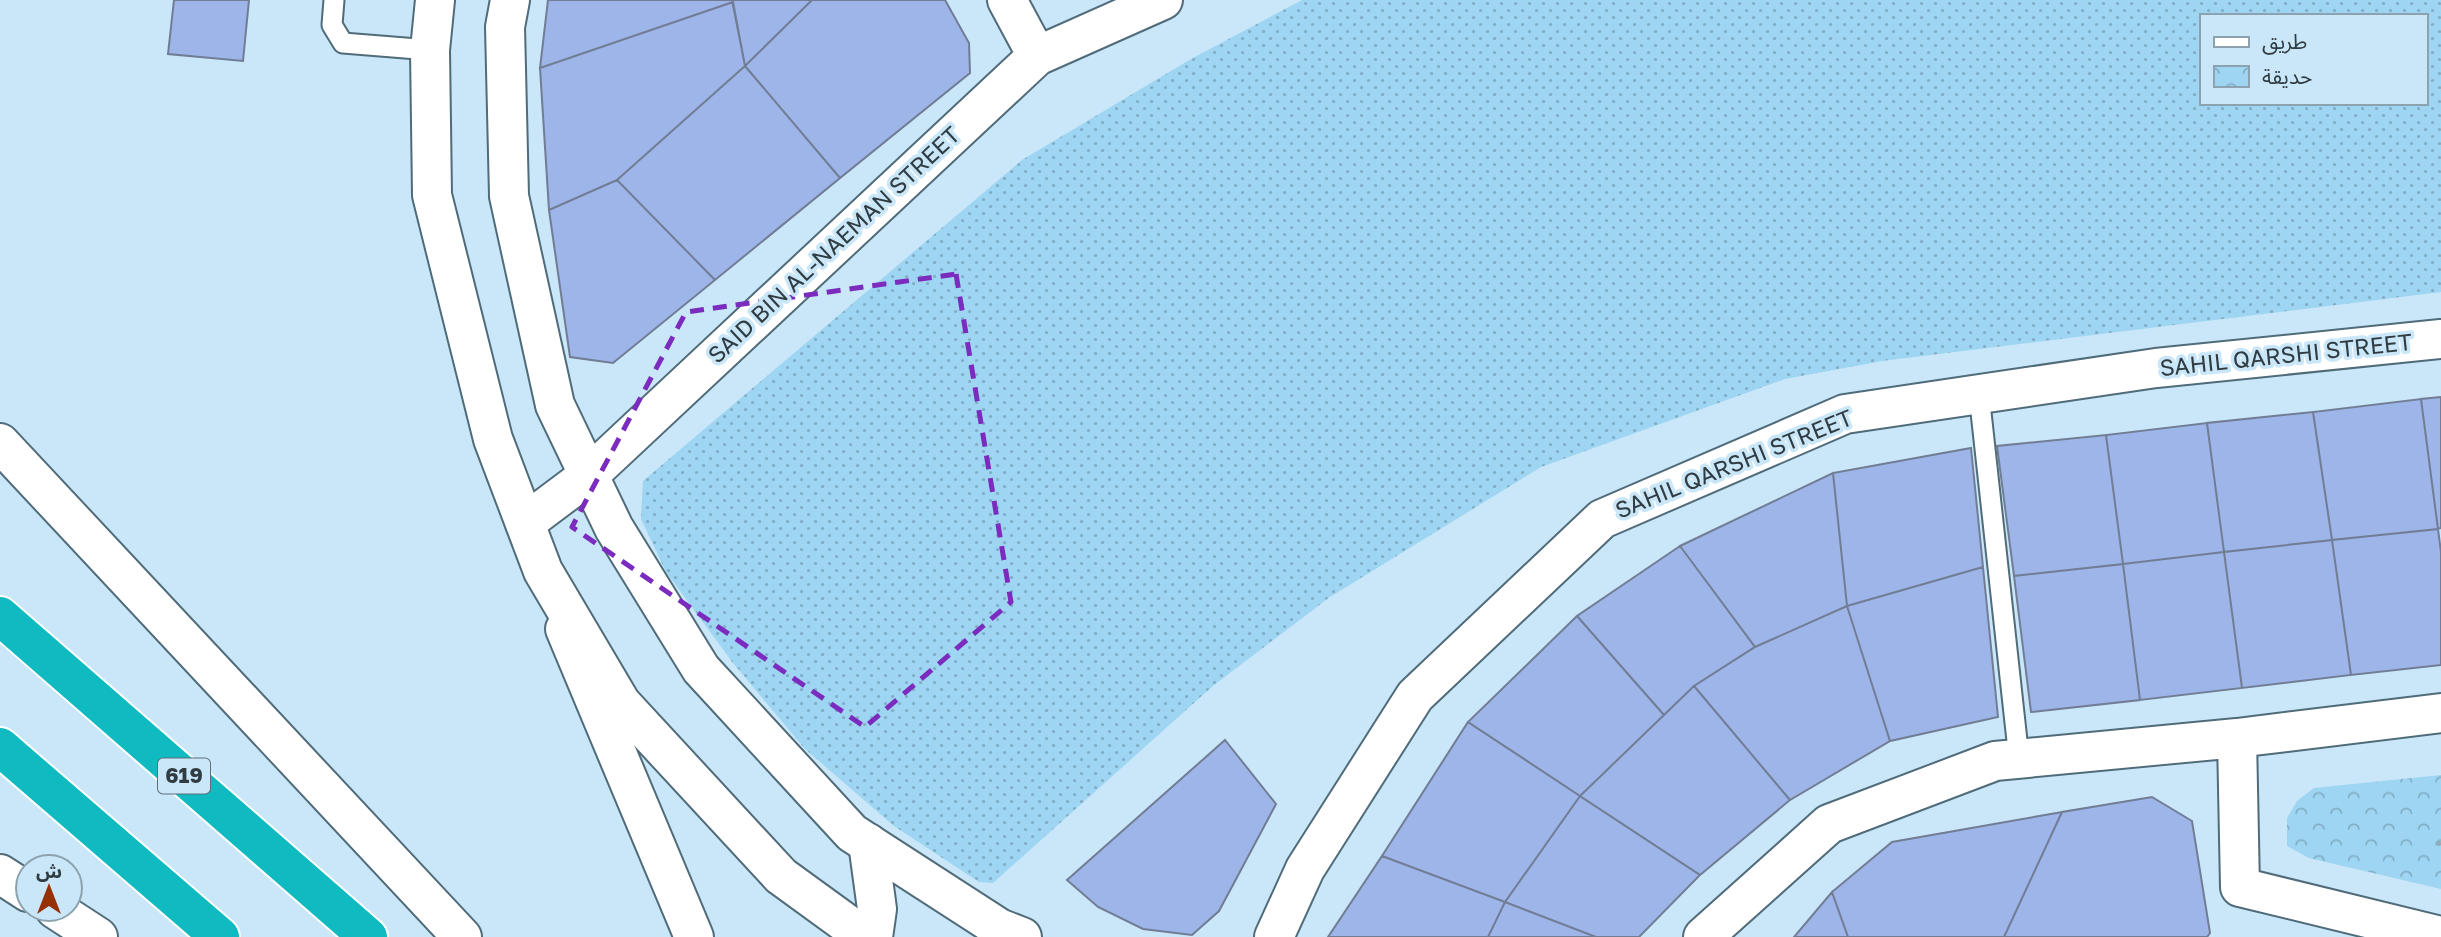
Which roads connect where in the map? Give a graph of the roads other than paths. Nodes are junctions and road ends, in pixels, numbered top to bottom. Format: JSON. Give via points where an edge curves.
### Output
{"nodes":[{"id":1,"x":334,"y":0,"type":"edge"},
{"id":2,"x":435,"y":0,"type":"edge"},
{"id":3,"x":510,"y":0,"type":"edge"},
{"id":4,"x":1007,"y":0,"type":"edge"},
{"id":5,"x":1163,"y":0,"type":"edge"},
{"id":6,"x":430,"y":50,"type":"junction"},
{"id":7,"x":1037,"y":56,"type":"junction"},
{"id":8,"x":2441,"y":339,"type":"edge"},
{"id":9,"x":1979,"y":394,"type":"junction"},
{"id":10,"x":0,"y":443,"type":"edge"},
{"id":11,"x":589,"y":475,"type":"junction"},
{"id":12,"x":525,"y":523,"type":"junction"},
{"id":13,"x":543,"y":571,"type":"junction"},
{"id":14,"x":0,"y":616,"type":"edge"},
{"id":15,"x":2441,"y":713,"type":"edge"},
{"id":16,"x":2237,"y":738,"type":"junction"},
{"id":17,"x":0,"y":747,"type":"edge"},
{"id":18,"x":2019,"y":759,"type":"junction"},
{"id":19,"x":868,"y":843,"type":"junction"},
{"id":20,"x":76,"y":923,"type":"edge"},
{"id":21,"x":2441,"y":936,"type":"edge"},
{"id":22,"x":98,"y":937,"type":"edge"},
{"id":23,"x":220,"y":937,"type":"edge"},
{"id":24,"x":368,"y":937,"type":"edge"},
{"id":25,"x":462,"y":937,"type":"edge"},
{"id":26,"x":694,"y":937,"type":"edge"},
{"id":27,"x":865,"y":937,"type":"edge"},
{"id":28,"x":873,"y":937,"type":"edge"},
{"id":29,"x":1022,"y":937,"type":"edge"},
{"id":30,"x":1274,"y":937,"type":"edge"},
{"id":31,"x":1703,"y":937,"type":"edge"}],
"edges":[{"from":1,"to":6,"type":"lane","via":[[331,25],[343,43]]},
{"from":2,"to":6,"type":"street"},
{"from":3,"to":11,"type":"street","via":[[505,27],[509,196],[555,405]]},
{"from":4,"to":7,"type":"street"},
{"from":5,"to":7,"type":"street","name":"SAID BIN AL-NAEMAN STREET"},
{"from":6,"to":12,"type":"street","via":[[432,195],[493,439]]},
{"from":7,"to":11,"type":"street","name":"SAID BIN AL-NAEMAN STREET"},
{"from":8,"to":9,"type":"street","name":"SAHIL QARSHI STREET","via":[[2156,368]]},
{"from":9,"to":18,"type":"lane"},
{"from":9,"to":30,"type":"street","name":"SAHIL QARSHI STREET","via":[[1844,414],[1602,519],[1415,696],[1305,869]]},
{"from":10,"to":25,"type":"street"},
{"from":11,"to":12,"type":"street","name":"SAID BIN AL-NAEMAN STREET"},
{"from":11,"to":19,"type":"street","via":[[614,528],[701,669],[852,832]]},
{"from":12,"to":13,"type":"street"},
{"from":13,"to":26,"type":"street","via":[[585,682]]},
{"from":13,"to":27,"type":"street","via":[[621,703],[781,876]]},
{"from":14,"to":24,"type":"highway","number":"619"},
{"from":15,"to":16,"type":"street"},
{"from":16,"to":18,"type":"street"},
{"from":16,"to":21,"type":"street","via":[[2240,887]]},
{"from":17,"to":23,"type":"highway"},
{"from":18,"to":31,"type":"street","via":[[1995,761],[1829,824]]},
{"from":19,"to":28,"type":"street","via":[[877,909]]},
{"from":19,"to":29,"type":"street","via":[[999,928]]},
{"from":20,"to":22,"type":"street"}]}
